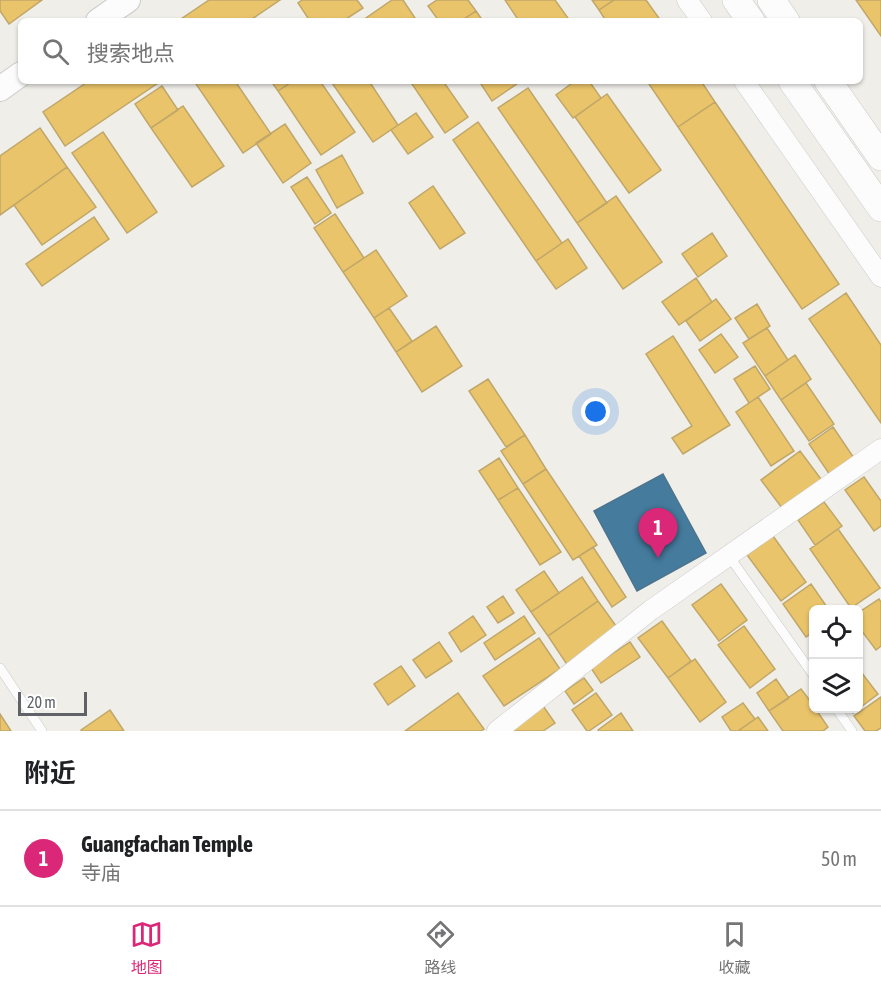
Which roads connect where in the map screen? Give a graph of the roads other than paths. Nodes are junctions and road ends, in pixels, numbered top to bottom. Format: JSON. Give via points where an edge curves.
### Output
{"nodes":[{"id":1,"x":128,"y":0,"type":"edge"},
{"id":2,"x":687,"y":0,"type":"edge"},
{"id":3,"x":736,"y":0,"type":"edge"},
{"id":4,"x":771,"y":0,"type":"edge"},
{"id":5,"x":102,"y":18,"type":"edge"},
{"id":6,"x":700,"y":18,"type":"edge"},
{"id":7,"x":749,"y":18,"type":"edge"},
{"id":8,"x":784,"y":18,"type":"edge"},
{"id":9,"x":18,"y":77,"type":"edge"},
{"id":10,"x":746,"y":84,"type":"edge"},
{"id":11,"x":794,"y":84,"type":"edge"},
{"id":12,"x":830,"y":84,"type":"edge"},
{"id":13,"x":0,"y":89,"type":"edge"},
{"id":14,"x":881,"y":157,"type":"edge"},
{"id":15,"x":881,"y":208,"type":"edge"},
{"id":16,"x":881,"y":277,"type":"edge"},
{"id":17,"x":881,"y":450,"type":"edge"},
{"id":18,"x":729,"y":556,"type":"junction"},
{"id":19,"x":0,"y":668,"type":"edge"},
{"id":20,"x":809,"y":670,"type":"edge"},
{"id":21,"x":840,"y":713,"type":"edge"},
{"id":22,"x":42,"y":731,"type":"edge"},
{"id":23,"x":497,"y":731,"type":"edge"},
{"id":24,"x":852,"y":731,"type":"edge"}],
"edges":[{"from":1,"to":5,"type":"street"},
{"from":2,"to":6,"type":"street"},
{"from":3,"to":7,"type":"main road"},
{"from":4,"to":8,"type":"main road"},
{"from":9,"to":13,"type":"street"},
{"from":10,"to":16,"type":"street"},
{"from":11,"to":15,"type":"main road"},
{"from":12,"to":14,"type":"main road"},
{"from":17,"to":18,"type":"street"},
{"from":18,"to":20,"type":"lane"},
{"from":18,"to":23,"type":"street","via":[[651,610]]},
{"from":19,"to":22,"type":"lane"},
{"from":21,"to":24,"type":"lane"}]}
